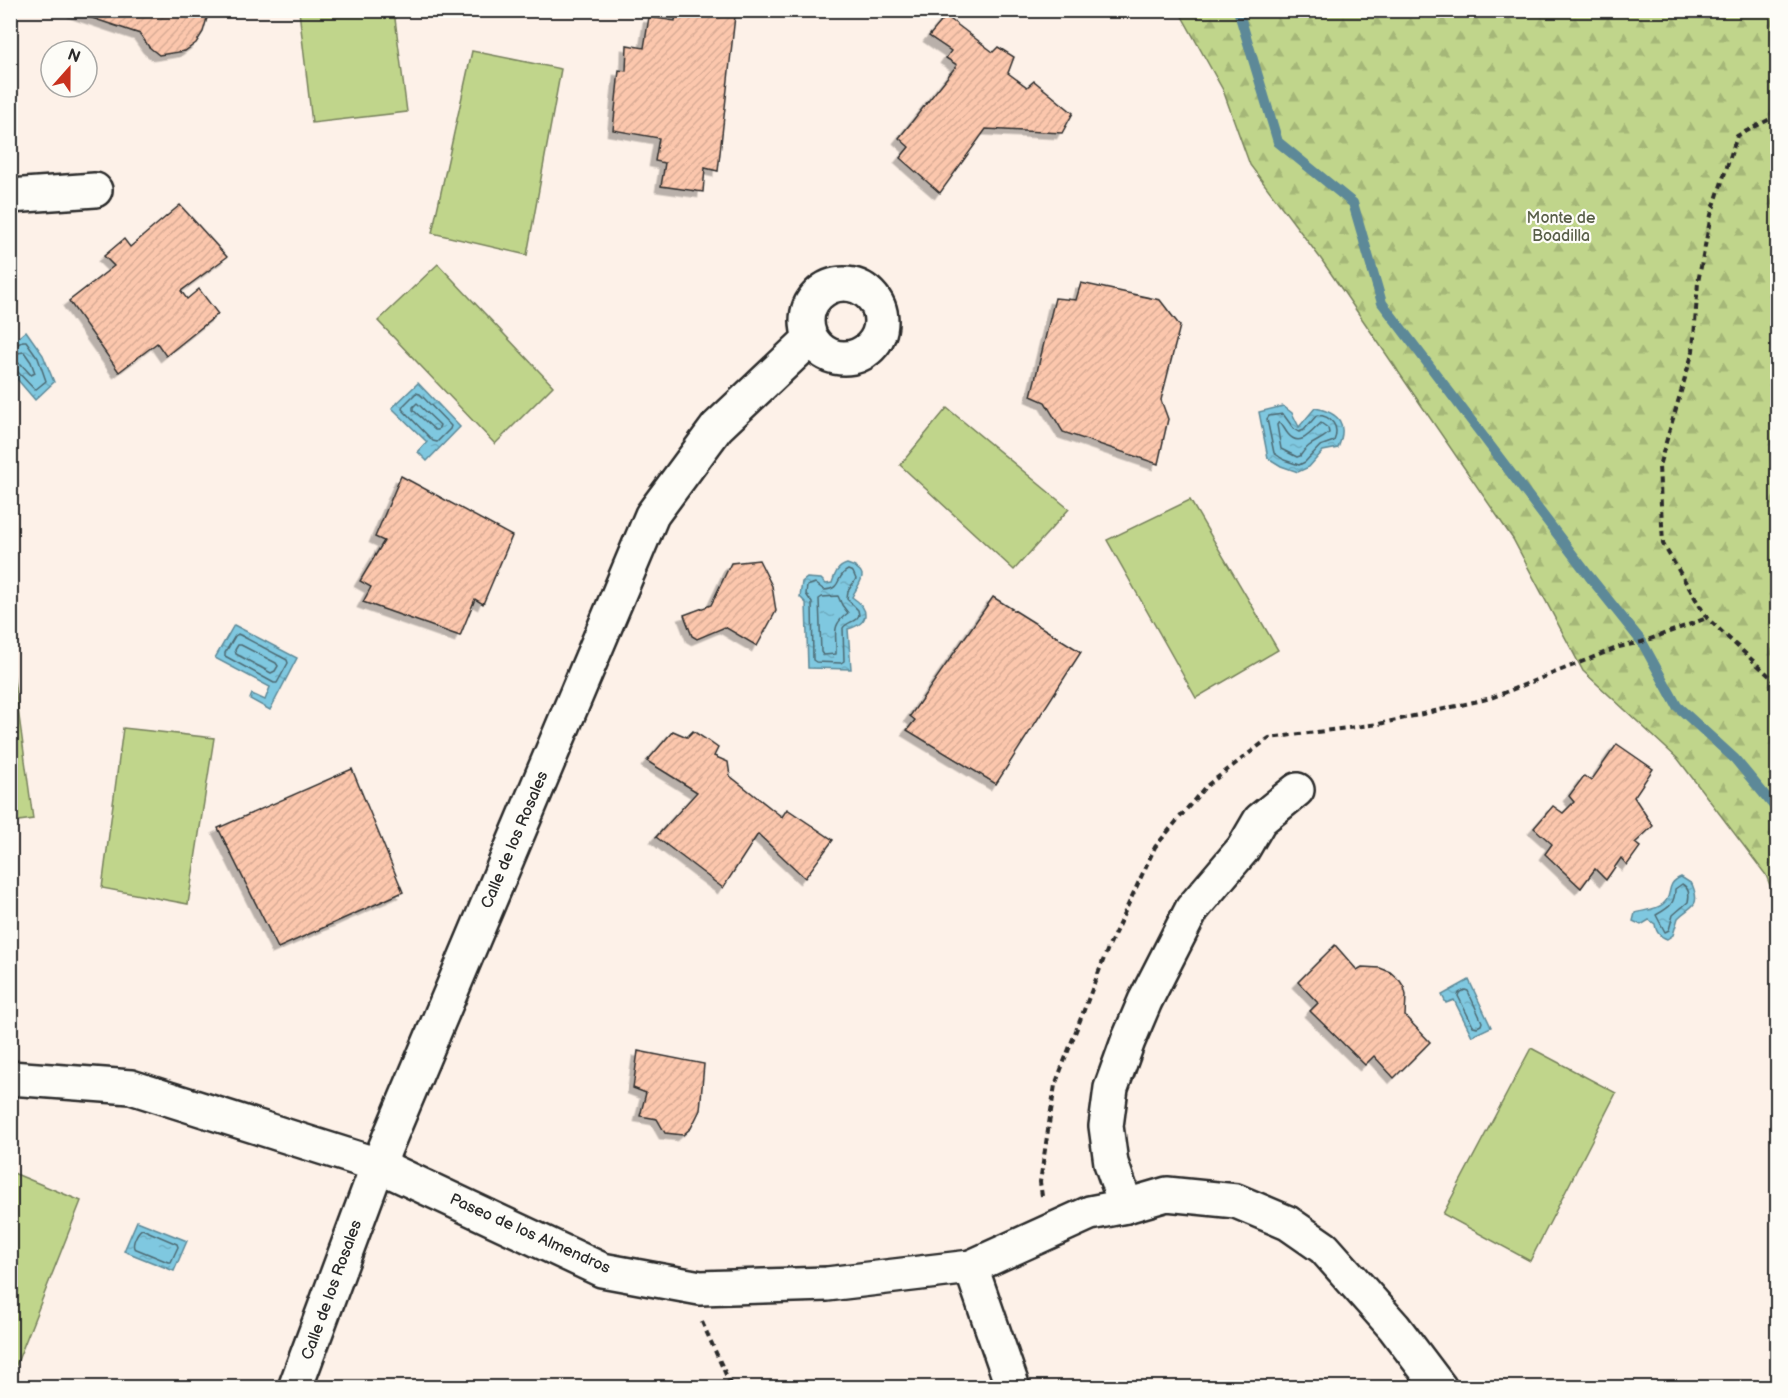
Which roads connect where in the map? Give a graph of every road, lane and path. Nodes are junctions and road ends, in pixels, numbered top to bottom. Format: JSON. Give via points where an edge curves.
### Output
{"nodes":[{"id":1,"x":1778,"y":115,"type":"edge"},
{"id":2,"x":95,"y":190,"type":"dead end"},
{"id":3,"x":10,"y":196,"type":"edge"},
{"id":4,"x":810,"y":339,"type":"dead end"},
{"id":5,"x":1778,"y":684,"type":"edge"},
{"id":6,"x":1297,"y":790,"type":"dead end"},
{"id":7,"x":10,"y":1078,"type":"edge"},
{"id":8,"x":378,"y":1165,"type":"junction"},
{"id":9,"x":1126,"y":1206,"type":"junction"},
{"id":10,"x":971,"y":1267,"type":"junction"},
{"id":11,"x":685,"y":1286,"type":"junction"},
{"id":12,"x":296,"y":1388,"type":"edge"},
{"id":13,"x":732,"y":1388,"type":"edge"},
{"id":14,"x":1013,"y":1388,"type":"edge"},
{"id":15,"x":1440,"y":1388,"type":"edge"}],
"edges":[{"from":1,"to":5,"type":"path","via":[[1737,136],[1709,226],[1698,282],[1693,351],[1659,466],[1663,544],[1707,618]]},
{"from":2,"to":3,"type":"street"},
{"from":4,"to":8,"type":"street","name":"Calle de los Rosales","via":[[717,427],[652,515]]},
{"from":6,"to":9,"type":"street","via":[[1260,820],[1243,849],[1192,909],[1128,1041],[1111,1088],[1107,1126],[1111,1163]]},
{"from":7,"to":8,"type":"street","name":"Paseo de los Almendros","via":[[131,1087]]},
{"from":8,"to":11,"type":"street","name":"Paseo de los Almendros","via":[[602,1269]]},
{"from":8,"to":12,"type":"street","name":"Calle de los Rosales"},
{"from":9,"to":10,"type":"street","name":"Paseo de los Almendros","via":[[1090,1213]]},
{"from":9,"to":15,"type":"street","name":"Paseo de los Almendros","via":[[1167,1194],[1236,1201],[1288,1223],[1324,1248],[1394,1327]]},
{"from":10,"to":11,"type":"street","name":"Paseo de los Almendros","via":[[827,1284]]},
{"from":10,"to":14,"type":"street"},
{"from":11,"to":13,"type":"path"}]}
